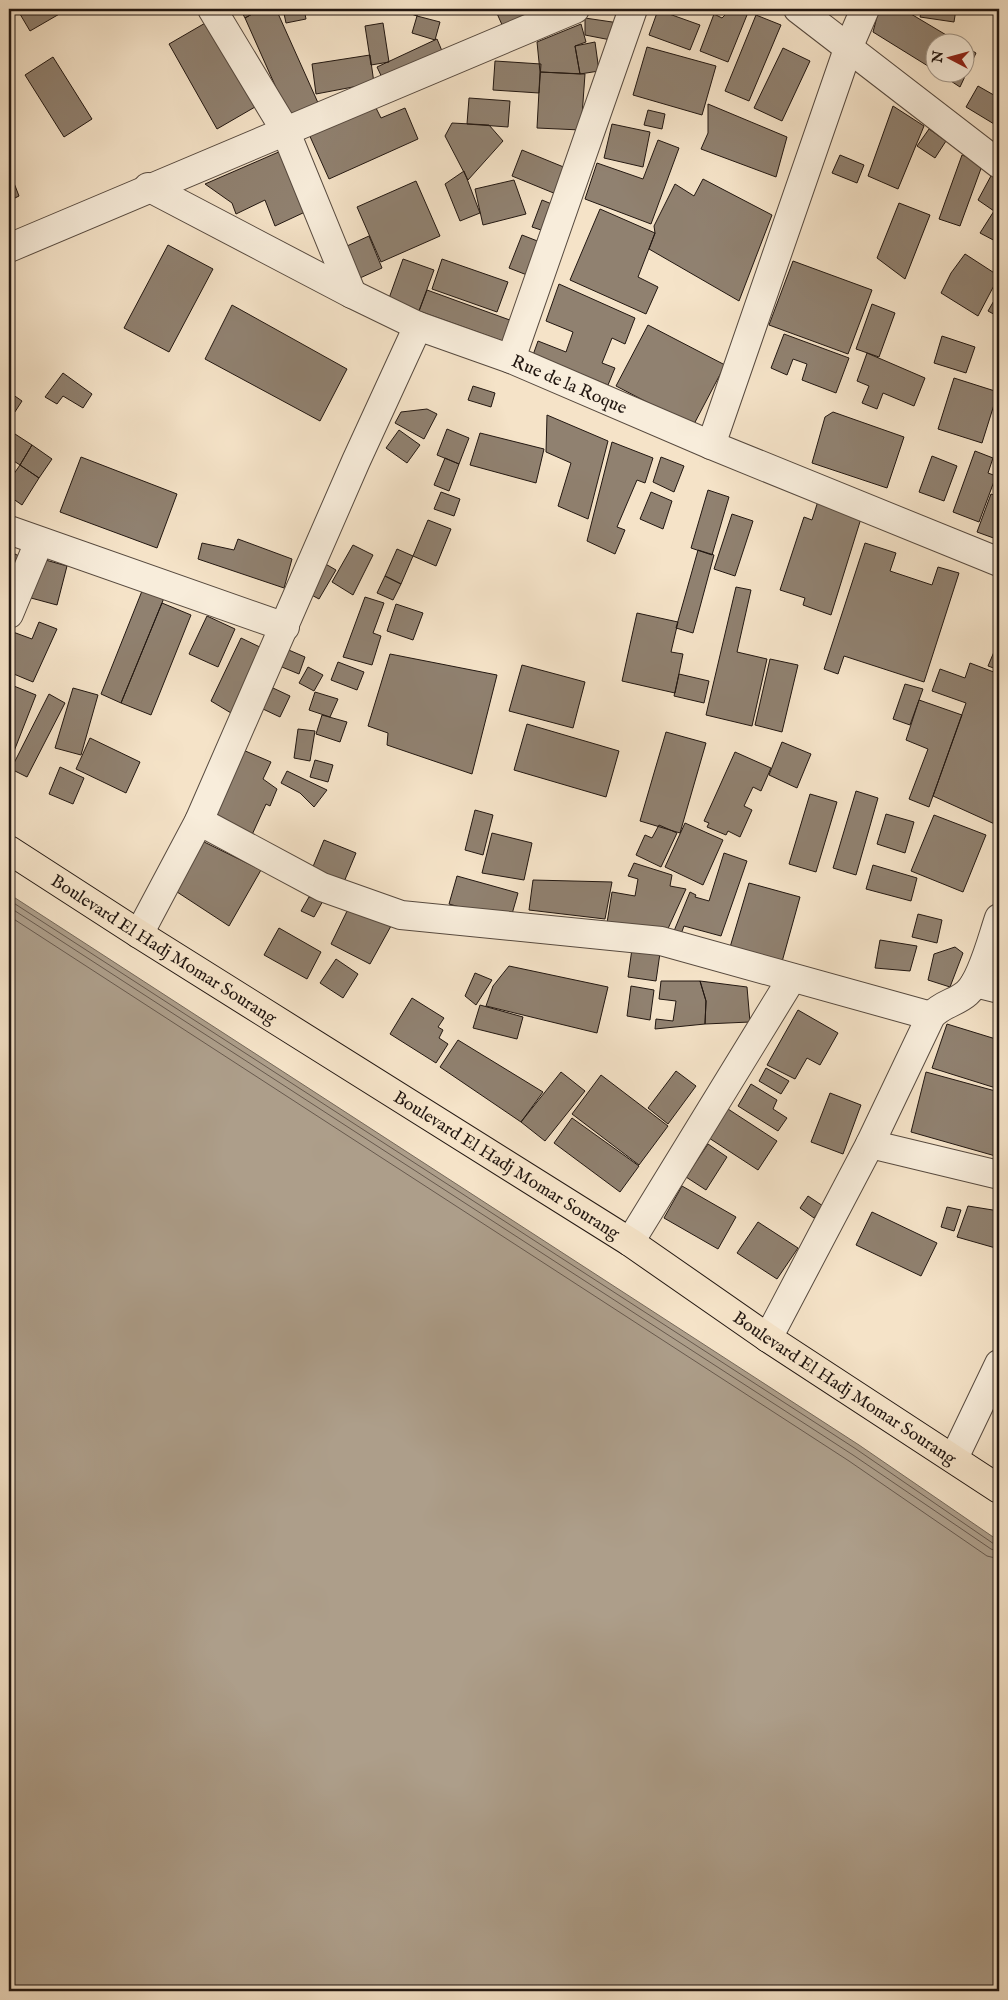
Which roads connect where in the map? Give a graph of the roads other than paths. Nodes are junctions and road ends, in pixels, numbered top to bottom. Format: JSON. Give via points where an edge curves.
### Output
{"nodes":[{"id":1,"x":212,"y":9,"type":"edge"},
{"id":2,"x":575,"y":9,"type":"edge"},
{"id":3,"x":633,"y":9,"type":"edge"},
{"id":4,"x":798,"y":9,"type":"edge"},
{"id":5,"x":865,"y":9,"type":"edge"},
{"id":6,"x":849,"y":46,"type":"junction"},
{"id":7,"x":285,"y":130,"type":"junction"},
{"id":8,"x":999,"y":164,"type":"edge"},
{"id":9,"x":148,"y":187,"type":"junction"},
{"id":10,"x":9,"y":248,"type":"edge"},
{"id":11,"x":352,"y":294,"type":"junction"},
{"id":12,"x":418,"y":326,"type":"junction"},
{"id":13,"x":511,"y":359,"type":"junction"},
{"id":14,"x":711,"y":445,"type":"junction"},
{"id":15,"x":9,"y":530,"type":"edge"},
{"id":16,"x":39,"y":542,"type":"junction"},
{"id":17,"x":999,"y":562,"type":"edge"},
{"id":18,"x":9,"y":614,"type":"edge"},
{"id":19,"x":285,"y":626,"type":"junction"},
{"id":20,"x":199,"y":821,"type":"junction"},
{"id":21,"x":9,"y":850,"type":"edge"},
{"id":22,"x":999,"y":918,"type":"edge"},
{"id":23,"x":139,"y":934,"type":"junction"},
{"id":24,"x":792,"y":978,"type":"junction"},
{"id":25,"x":987,"y":986,"type":"edge"},
{"id":26,"x":931,"y":1016,"type":"junction"},
{"id":27,"x":870,"y":1144,"type":"junction"},
{"id":28,"x":999,"y":1175,"type":"edge"},
{"id":29,"x":630,"y":1242,"type":"junction"},
{"id":30,"x":768,"y":1338,"type":"junction"},
{"id":31,"x":999,"y":1364,"type":"edge"},
{"id":32,"x":954,"y":1458,"type":"junction"},
{"id":33,"x":999,"y":1489,"type":"edge"}],
"edges":[{"from":1,"to":7,"type":"street"},
{"from":2,"to":7,"type":"street"},
{"from":3,"to":13,"type":"street"},
{"from":4,"to":6,"type":"street"},
{"from":5,"to":6,"type":"street"},
{"from":6,"to":8,"type":"street"},
{"from":6,"to":14,"type":"street"},
{"from":7,"to":9,"type":"street"},
{"from":7,"to":11,"type":"street"},
{"from":9,"to":10,"type":"street"},
{"from":9,"to":11,"type":"street","name":"Rue de la Roque"},
{"from":11,"to":12,"type":"street","name":"Rue de la Roque"},
{"from":12,"to":13,"type":"street","name":"Rue de la Roque"},
{"from":12,"to":19,"type":"street"},
{"from":13,"to":14,"type":"street","name":"Rue de la Roque"},
{"from":14,"to":17,"type":"street","name":"Rue de la Roque"},
{"from":15,"to":16,"type":"street"},
{"from":16,"to":18,"type":"street"},
{"from":16,"to":19,"type":"street"},
{"from":19,"to":20,"type":"street"},
{"from":20,"to":23,"type":"street"},
{"from":20,"to":24,"type":"street","via":[[322,887],[400,915],[661,941]]},
{"from":21,"to":23,"type":"highway","name":"Boulevard El Hadj Momar Sourang"},
{"from":22,"to":25,"type":"street"},
{"from":23,"to":29,"type":"highway","name":"Boulevard El Hadj Momar Sourang"},
{"from":24,"to":26,"type":"street"},
{"from":24,"to":29,"type":"street"},
{"from":25,"to":26,"type":"street","via":[[940,1006]]},
{"from":26,"to":27,"type":"street"},
{"from":27,"to":28,"type":"street"},
{"from":27,"to":30,"type":"street"},
{"from":29,"to":30,"type":"highway","name":"Boulevard El Hadj Momar Sourang"},
{"from":30,"to":32,"type":"highway","name":"Boulevard El Hadj Momar Sourang"},
{"from":31,"to":32,"type":"street"},
{"from":32,"to":33,"type":"highway","name":"Boulevard El Hadj Momar Sourang"}]}
